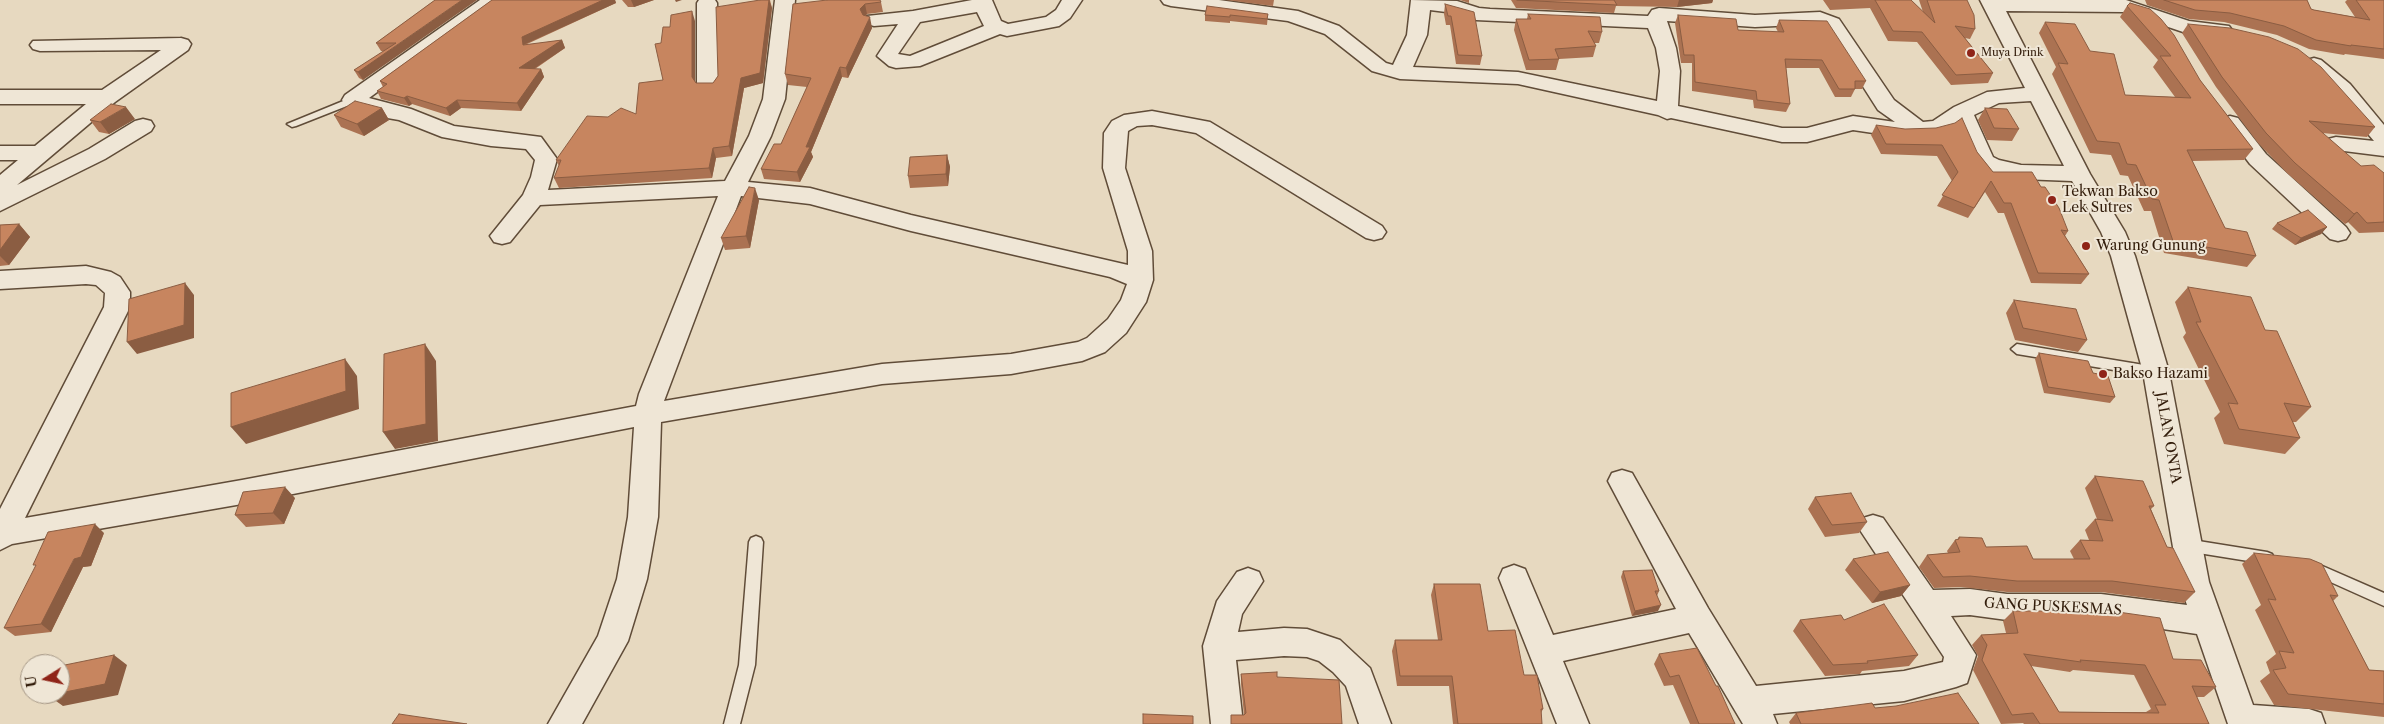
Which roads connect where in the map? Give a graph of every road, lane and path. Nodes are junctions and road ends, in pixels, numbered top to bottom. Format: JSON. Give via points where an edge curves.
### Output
{"nodes":[{"id":1,"x":493,"y":0,"type":"edge"},
{"id":2,"x":1072,"y":0,"type":"edge"},
{"id":3,"x":1172,"y":0,"type":"edge"},
{"id":4,"x":706,"y":1,"type":"edge"},
{"id":5,"x":1421,"y":1,"type":"edge"},
{"id":6,"x":983,"y":2,"type":"edge"},
{"id":7,"x":1991,"y":3,"type":"edge"},
{"id":8,"x":791,"y":4,"type":"edge"},
{"id":9,"x":2147,"y":7,"type":"edge"},
{"id":10,"x":913,"y":17,"type":"junction"},
{"id":11,"x":874,"y":20,"type":"dead end"},
{"id":12,"x":1656,"y":22,"type":"junction"},
{"id":13,"x":996,"y":27,"type":"junction"},
{"id":14,"x":2239,"y":33,"type":"edge"},
{"id":15,"x":2177,"y":43,"type":"edge"},
{"id":16,"x":40,"y":45,"type":"dead end"},
{"id":17,"x":2299,"y":53,"type":"edge"},
{"id":18,"x":1389,"y":70,"type":"junction"},
{"id":19,"x":708,"y":86,"type":"edge"},
{"id":20,"x":2037,"y":94,"type":"junction"},
{"id":21,"x":0,"y":97,"type":"edge"},
{"id":22,"x":107,"y":97,"type":"junction"},
{"id":23,"x":354,"y":100,"type":"junction"},
{"id":24,"x":2217,"y":108,"type":"edge"},
{"id":25,"x":1667,"y":112,"type":"junction"},
{"id":26,"x":1962,"y":112,"type":"junction"},
{"id":27,"x":292,"y":124,"type":"dead end"},
{"id":28,"x":143,"y":126,"type":"dead end"},
{"id":29,"x":1920,"y":130,"type":"junction"},
{"id":30,"x":2384,"y":139,"type":"edge"},
{"id":31,"x":2336,"y":144,"type":"edge"},
{"id":32,"x":2384,"y":149,"type":"edge"},
{"id":33,"x":41,"y":152,"type":"junction"},
{"id":34,"x":0,"y":153,"type":"edge"},
{"id":35,"x":2079,"y":174,"type":"junction"},
{"id":36,"x":0,"y":187,"type":"edge"},
{"id":37,"x":733,"y":188,"type":"junction"},
{"id":38,"x":533,"y":198,"type":"junction"},
{"id":39,"x":0,"y":203,"type":"edge"},
{"id":40,"x":1374,"y":232,"type":"dead end"},
{"id":41,"x":2338,"y":233,"type":"dead end"},
{"id":42,"x":502,"y":236,"type":"dead end"},
{"id":43,"x":0,"y":280,"type":"edge"},
{"id":44,"x":1140,"y":280,"type":"junction"},
{"id":45,"x":2017,"y":349,"type":"dead end"},
{"id":46,"x":2156,"y":372,"type":"junction"},
{"id":47,"x":648,"y":414,"type":"junction"},
{"id":48,"x":1622,"y":481,"type":"dead end"},
{"id":49,"x":1873,"y":527,"type":"dead end"},
{"id":50,"x":0,"y":535,"type":"edge"},
{"id":51,"x":756,"y":542,"type":"dead end"},
{"id":52,"x":2186,"y":545,"type":"junction"},
{"id":53,"x":2277,"y":559,"type":"edge"},
{"id":54,"x":2296,"y":562,"type":"edge"},
{"id":55,"x":1514,"y":578,"type":"dead end"},
{"id":56,"x":1248,"y":581,"type":"dead end"},
{"id":57,"x":2384,"y":600,"type":"edge"},
{"id":58,"x":1926,"y":603,"type":"junction"},
{"id":59,"x":1697,"y":618,"type":"junction"},
{"id":60,"x":2209,"y":622,"type":"junction"},
{"id":61,"x":1219,"y":646,"type":"junction"},
{"id":62,"x":1542,"y":651,"type":"junction"},
{"id":63,"x":1755,"y":713,"type":"edge"},
{"id":64,"x":2243,"y":721,"type":"edge"},
{"id":65,"x":564,"y":724,"type":"edge"},
{"id":66,"x":732,"y":724,"type":"edge"},
{"id":67,"x":1227,"y":724,"type":"edge"},
{"id":68,"x":1375,"y":724,"type":"edge"},
{"id":69,"x":1573,"y":724,"type":"edge"},
{"id":70,"x":2309,"y":724,"type":"edge"}],
"edges":[{"from":1,"to":23,"type":"street"},
{"from":2,"to":13,"type":"street","via":[[1063,14],[1052,22],[1006,30]]},
{"from":3,"to":18,"type":"street","via":[[1291,15],[1332,30]]},
{"from":4,"to":19,"type":"street"},
{"from":5,"to":12,"type":"street","via":[[1476,14]]},
{"from":5,"to":18,"type":"street","via":[[1417,35]]},
{"from":6,"to":10,"type":"street"},
{"from":6,"to":13,"type":"street"},
{"from":7,"to":9,"type":"street"},
{"from":7,"to":20,"type":"street","name":"JALAN ONTA"},
{"from":8,"to":37,"type":"street","via":[[774,99],[760,136]]},
{"from":9,"to":14,"type":"street","via":[[2186,27]]},
{"from":9,"to":15,"type":"street"},
{"from":10,"to":11,"type":"street"},
{"from":10,"to":13,"type":"street","via":[[887,56],[896,62],[913,62]]},
{"from":12,"to":25,"type":"street","via":[[1670,71]]},
{"from":12,"to":29,"type":"street","via":[[1662,13],[1741,21],[1825,18],[1832,23],[1886,105]]},
{"from":16,"to":22,"type":"street","via":[[181,44]]},
{"from":17,"to":30,"type":"street","via":[[2342,89]]},
{"from":18,"to":25,"type":"street","via":[[1518,78]]},
{"from":20,"to":26,"type":"street","via":[[1995,97]]},
{"from":20,"to":35,"type":"street","name":"JALAN ONTA"},
{"from":21,"to":22,"type":"street"},
{"from":22,"to":33,"type":"street"},
{"from":23,"to":27,"type":"lane"},
{"from":23,"to":38,"type":"street","via":[[450,132],[532,142],[546,159]]},
{"from":24,"to":41,"type":"street","via":[[2258,159]]},
{"from":25,"to":29,"type":"street","via":[[1790,136],[1807,136],[1853,124]]},
{"from":26,"to":29,"type":"street","via":[[1941,126]]},
{"from":26,"to":35,"type":"street","via":[[1984,161],[1992,166],[2021,172]]},
{"from":28,"to":39,"type":"street","via":[[97,154]]},
{"from":31,"to":32,"type":"street"},
{"from":33,"to":34,"type":"street"},
{"from":33,"to":36,"type":"street"},
{"from":35,"to":46,"type":"street","name":"JALAN ONTA","via":[[2109,224],[2123,256]]},
{"from":37,"to":38,"type":"street"},
{"from":37,"to":44,"type":"street","via":[[810,196],[911,223],[1116,270]]},
{"from":37,"to":47,"type":"street","via":[[652,394]]},
{"from":38,"to":42,"type":"street"},
{"from":40,"to":44,"type":"street","via":[[1202,127],[1152,118],[1132,120],[1120,126],[1115,133],[1114,168],[1140,251]]},
{"from":43,"to":50,"type":"street","via":[[71,275],[102,278],[118,292],[117,307]]},
{"from":44,"to":47,"type":"street","via":[[1132,302],[1117,326],[1082,351],[1011,364],[882,374]]},
{"from":45,"to":46,"type":"lane"},
{"from":46,"to":52,"type":"street","name":"JALAN ONTA"},
{"from":47,"to":50,"type":"street"},
{"from":47,"to":65,"type":"street","via":[[643,517],[632,579],[612,641]]},
{"from":48,"to":59,"type":"street"},
{"from":49,"to":58,"type":"street"},
{"from":51,"to":66,"type":"lane","via":[[747,665]]},
{"from":52,"to":53,"type":"lane"},
{"from":52,"to":60,"type":"street","name":"JALAN ONTA","via":[[2194,582]]},
{"from":54,"to":57,"type":"lane"},
{"from":55,"to":62,"type":"street"},
{"from":56,"to":61,"type":"street","via":[[1228,610]]},
{"from":58,"to":60,"type":"street","name":"GANG PUSKESMAS","via":[[1970,602],[2007,608],[2101,607]]},
{"from":58,"to":63,"type":"street","via":[[1960,655],[1956,673],[1904,686]]},
{"from":59,"to":62,"type":"street"},
{"from":59,"to":63,"type":"street"},
{"from":60,"to":64,"type":"street","name":"JALAN ONTA"},
{"from":61,"to":67,"type":"street"},
{"from":61,"to":68,"type":"street","via":[[1307,643],[1329,650],[1359,678]]},
{"from":62,"to":69,"type":"street"},
{"from":64,"to":70,"type":"street"}]}
